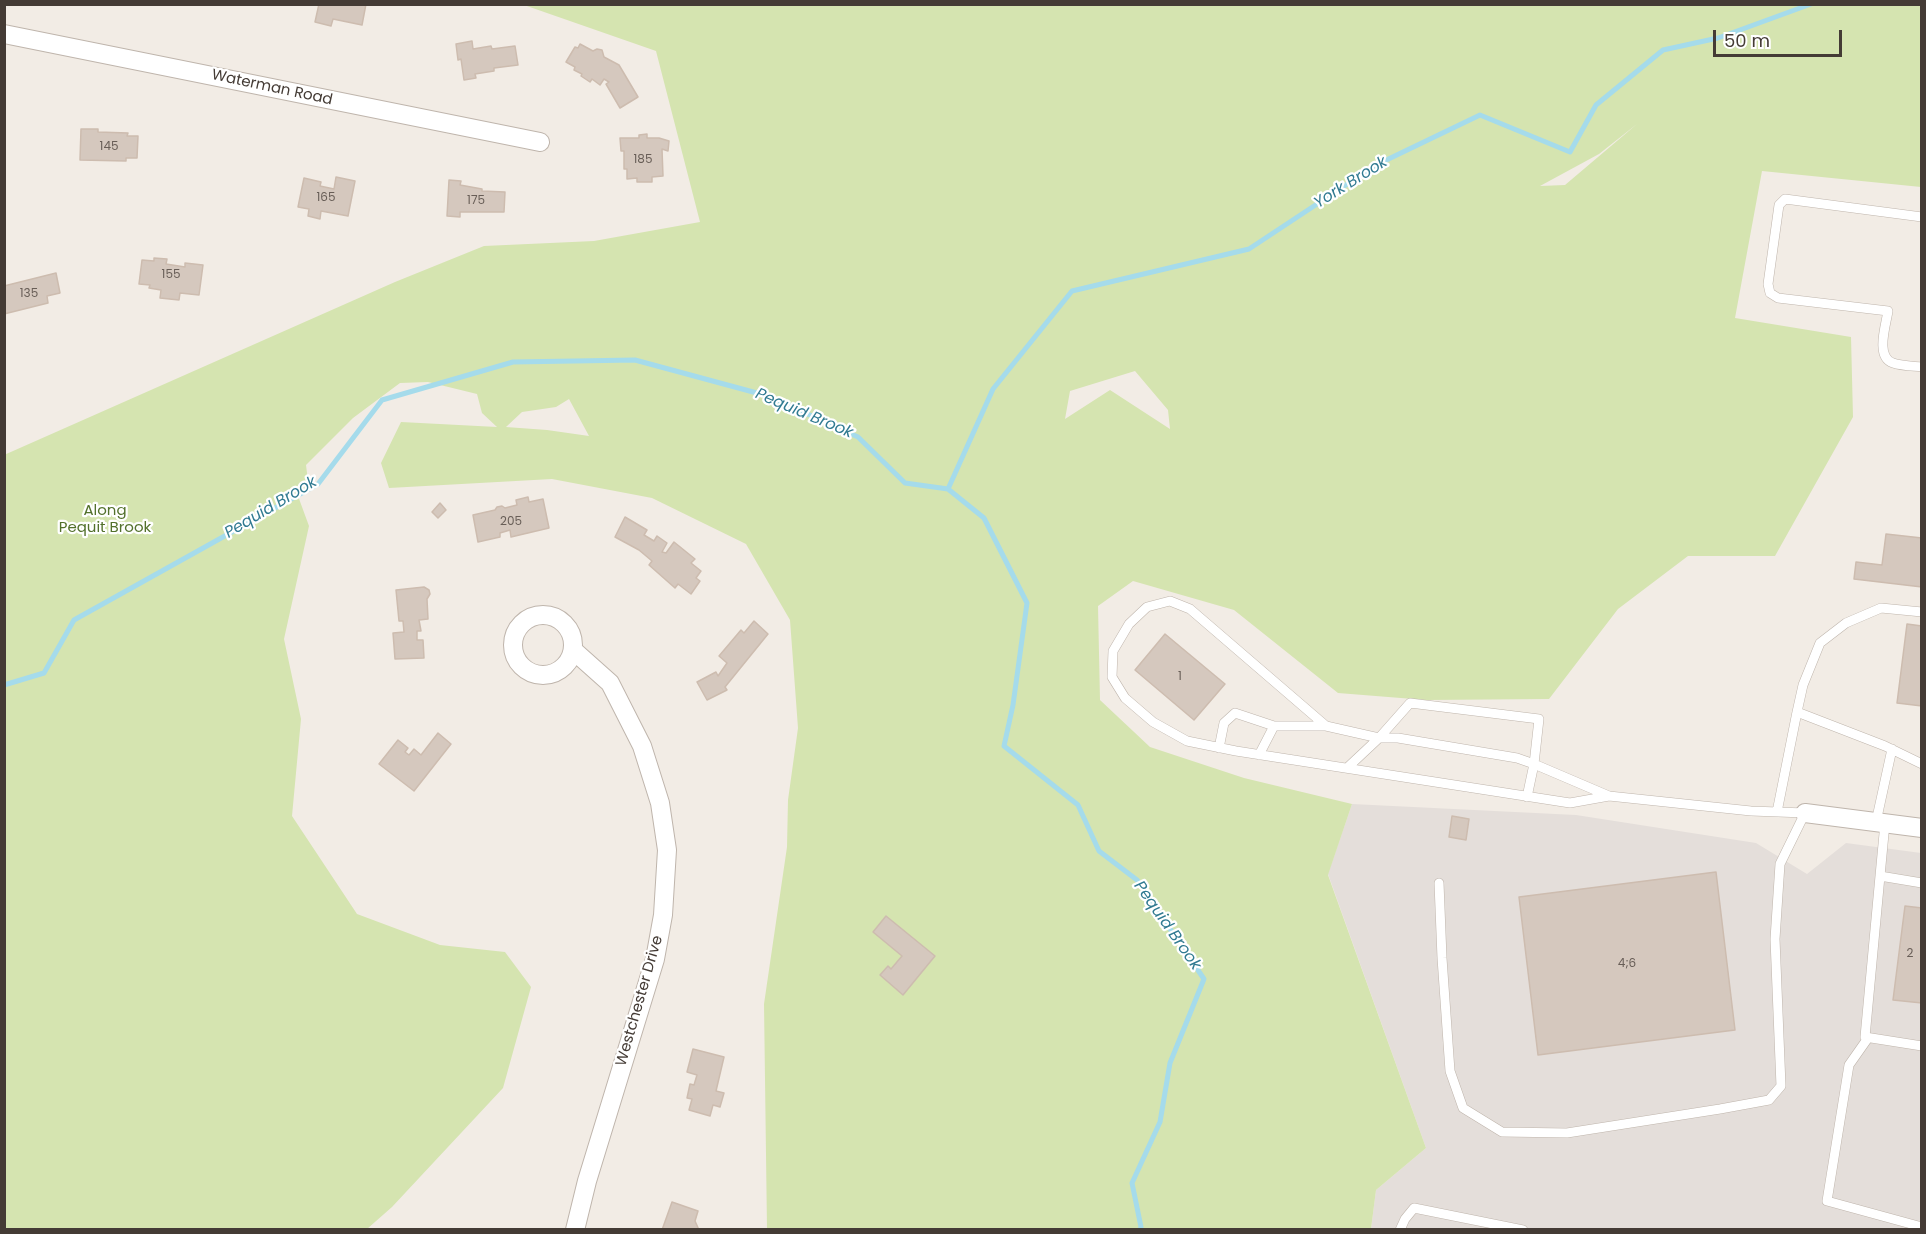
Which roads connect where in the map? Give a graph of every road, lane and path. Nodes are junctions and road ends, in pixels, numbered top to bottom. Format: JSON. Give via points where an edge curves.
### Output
{"nodes":[{"id":1,"x":4,"y":34,"type":"edge"},
{"id":2,"x":540,"y":142,"type":"dead end"},
{"id":3,"x":1922,"y":217,"type":"edge"},
{"id":4,"x":1922,"y":367,"type":"edge"},
{"id":5,"x":1922,"y":612,"type":"edge"},
{"id":6,"x":573,"y":650,"type":"dead end"},
{"id":7,"x":1797,"y":712,"type":"junction"},
{"id":8,"x":1274,"y":726,"type":"junction"},
{"id":9,"x":1326,"y":726,"type":"junction"},
{"id":10,"x":1379,"y":738,"type":"junction"},
{"id":11,"x":1219,"y":748,"type":"junction"},
{"id":12,"x":1892,"y":749,"type":"junction"},
{"id":13,"x":1259,"y":755,"type":"junction"},
{"id":14,"x":1534,"y":764,"type":"junction"},
{"id":15,"x":1922,"y":764,"type":"edge"},
{"id":16,"x":1347,"y":768,"type":"junction"},
{"id":17,"x":1609,"y":796,"type":"junction"},
{"id":18,"x":1527,"y":797,"type":"junction"},
{"id":19,"x":1777,"y":812,"type":"junction"},
{"id":20,"x":1804,"y":813,"type":"junction"},
{"id":21,"x":1880,"y":822,"type":"junction"},
{"id":22,"x":1922,"y":828,"type":"edge"},
{"id":23,"x":1880,"y":876,"type":"junction"},
{"id":24,"x":1439,"y":883,"type":"dead end"},
{"id":25,"x":1922,"y":883,"type":"edge"},
{"id":26,"x":1868,"y":1038,"type":"junction"},
{"id":27,"x":1922,"y":1046,"type":"edge"},
{"id":28,"x":1922,"y":1227,"type":"edge"},
{"id":29,"x":575,"y":1230,"type":"edge"},
{"id":30,"x":1400,"y":1230,"type":"edge"},
{"id":31,"x":1523,"y":1230,"type":"edge"}],
"edges":[{"from":1,"to":2,"type":"street","name":"Waterman Road"},
{"from":3,"to":4,"type":"lane","via":[[1785,200],[1779,205],[1768,289],[1778,298],[1888,311],[1882,350],[1886,359]]},
{"from":5,"to":7,"type":"lane","via":[[1881,608],[1845,623],[1820,643]]},
{"from":6,"to":29,"type":"street","name":"Westchester Drive","via":[[610,683],[642,746],[660,803],[667,850],[663,915],[655,959]]},
{"from":7,"to":12,"type":"lane"},
{"from":7,"to":19,"type":"lane"},
{"from":8,"to":9,"type":"lane"},
{"from":8,"to":11,"type":"lane","via":[[1235,713],[1224,723]]},
{"from":8,"to":13,"type":"lane"},
{"from":9,"to":10,"type":"lane"},
{"from":9,"to":11,"type":"lane","via":[[1190,609],[1170,601],[1147,607],[1129,624],[1113,651],[1112,677],[1125,698],[1153,722],[1187,741]]},
{"from":10,"to":14,"type":"lane","via":[[1463,748]]},
{"from":10,"to":14,"type":"lane","via":[[1410,703],[1539,719]]},
{"from":10,"to":16,"type":"lane"},
{"from":11,"to":13,"type":"lane"},
{"from":12,"to":15,"type":"lane"},
{"from":12,"to":21,"type":"lane"},
{"from":13,"to":16,"type":"lane"},
{"from":14,"to":17,"type":"lane"},
{"from":14,"to":18,"type":"lane"},
{"from":16,"to":18,"type":"lane"},
{"from":17,"to":18,"type":"lane","via":[[1569,803]]},
{"from":17,"to":19,"type":"lane"},
{"from":19,"to":20,"type":"lane"},
{"from":20,"to":21,"type":"street"},
{"from":20,"to":24,"type":"lane","via":[[1780,864],[1775,939],[1781,1086],[1769,1100],[1567,1133],[1502,1132],[1463,1108],[1450,1071]]},
{"from":21,"to":22,"type":"street"},
{"from":21,"to":23,"type":"lane"},
{"from":23,"to":25,"type":"lane"},
{"from":23,"to":26,"type":"lane","via":[[1865,1037]]},
{"from":26,"to":27,"type":"lane"},
{"from":26,"to":28,"type":"lane","via":[[1849,1065],[1827,1201]]},
{"from":30,"to":31,"type":"lane","via":[[1414,1208]]}]}
